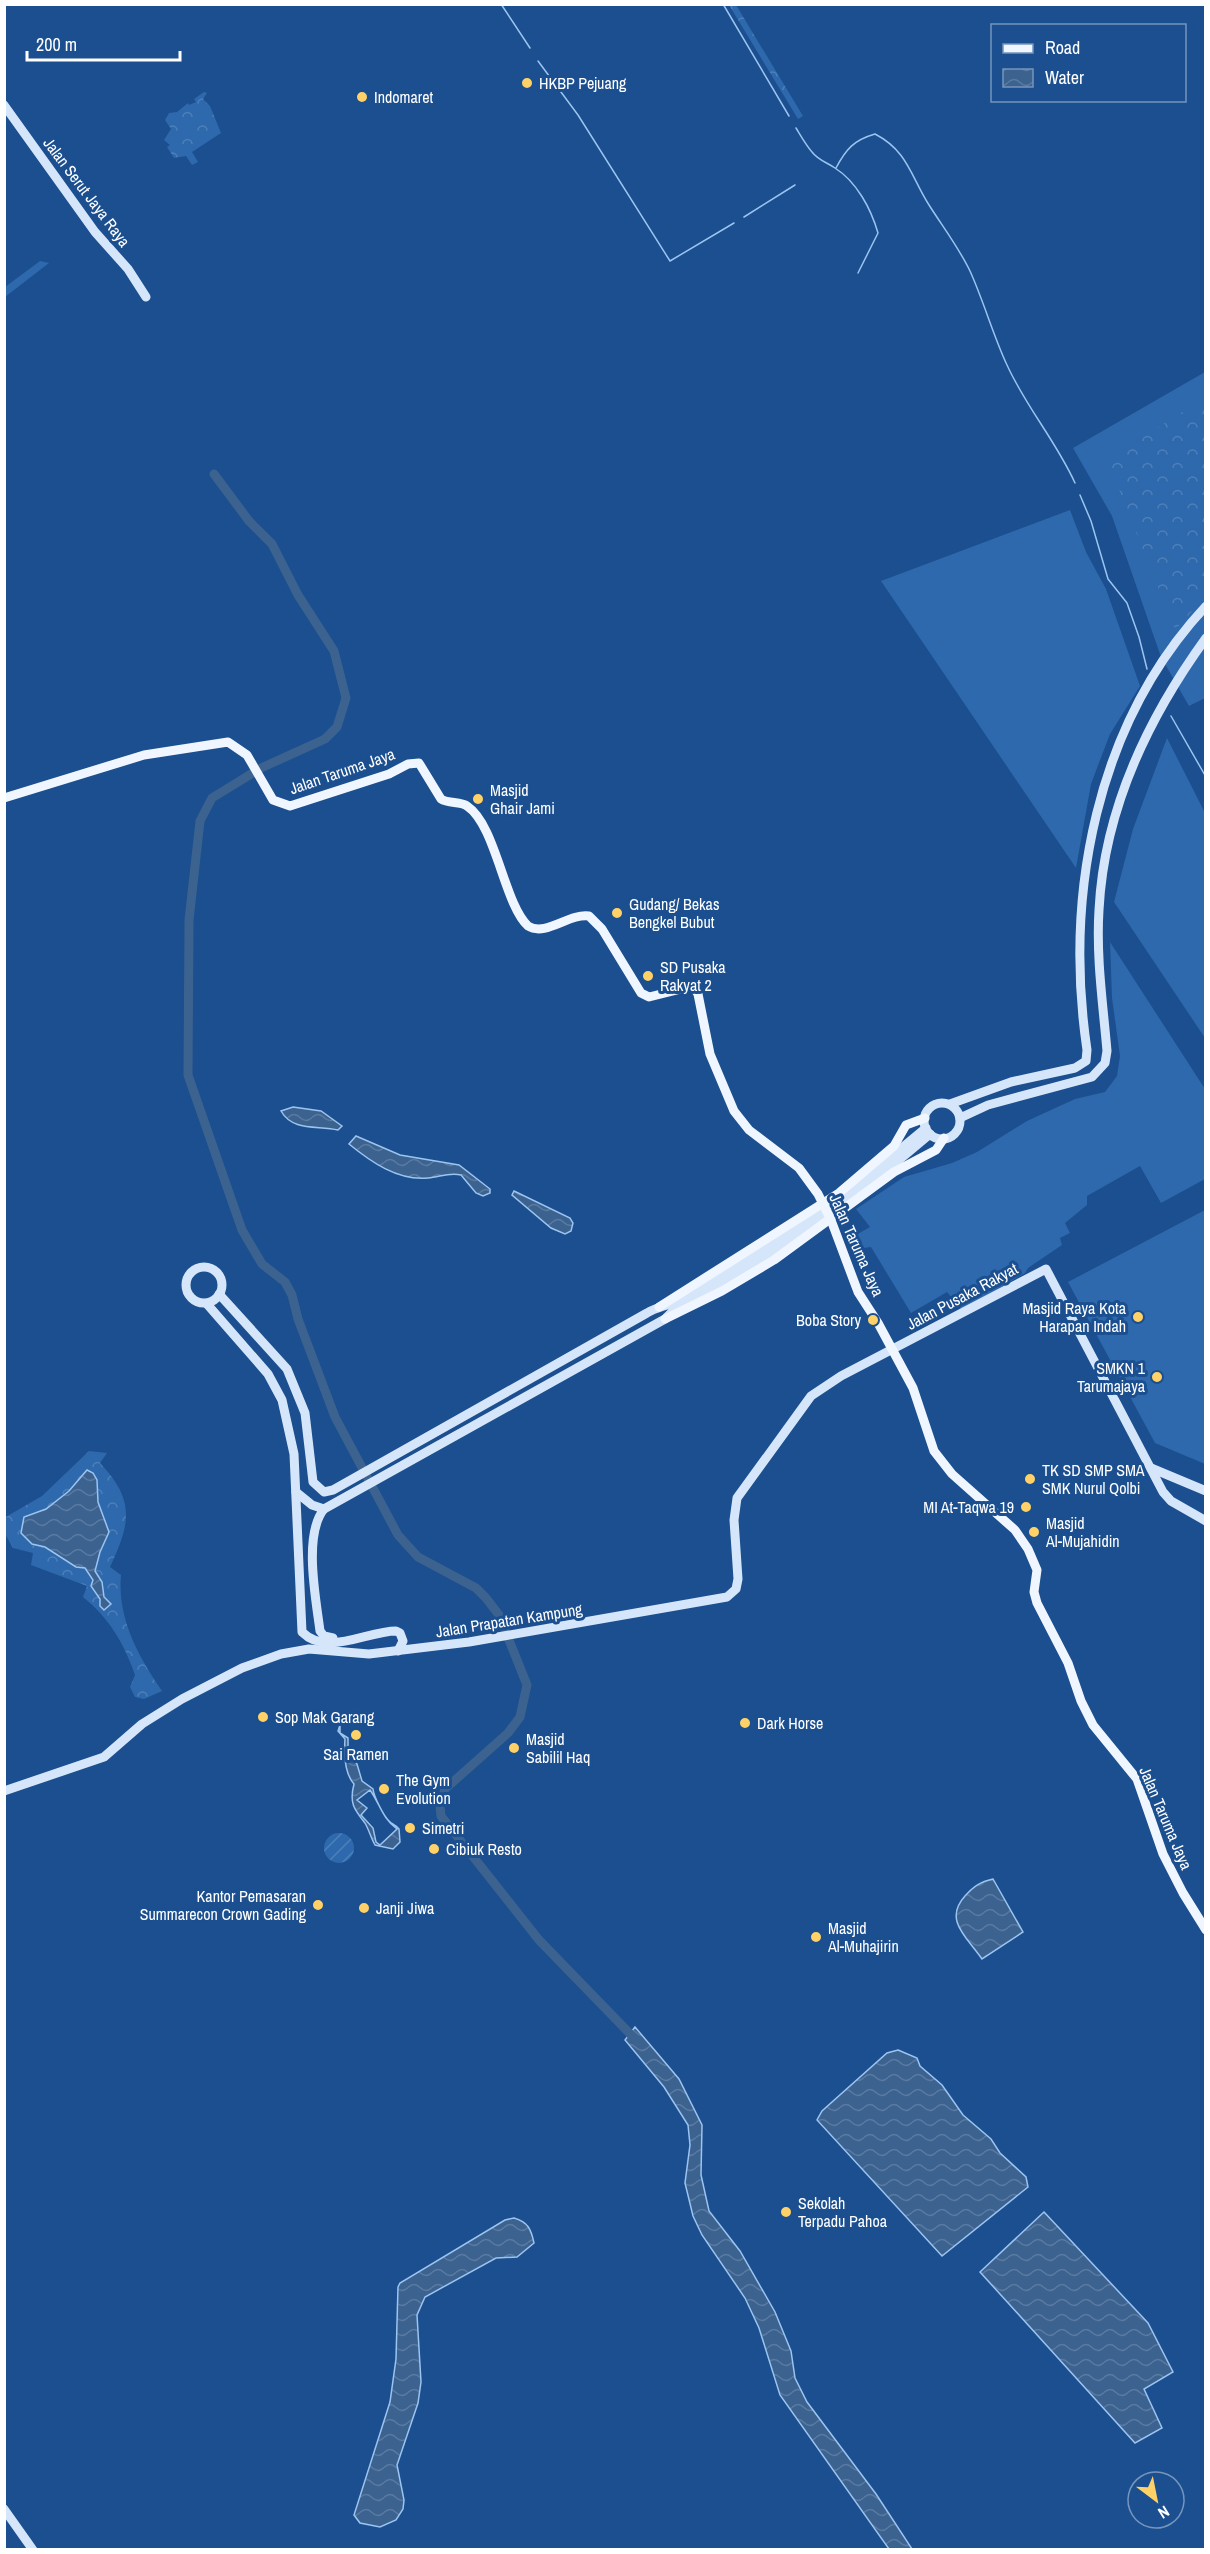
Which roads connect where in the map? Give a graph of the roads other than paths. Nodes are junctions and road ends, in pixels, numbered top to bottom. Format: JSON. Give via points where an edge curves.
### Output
{"nodes":[{"id":1,"x":4,"y":105,"type":"edge"},
{"id":2,"x":146,"y":297,"type":"dead end"},
{"id":3,"x":1206,"y":606,"type":"edge"},
{"id":4,"x":1206,"y":638,"type":"edge"},
{"id":5,"x":4,"y":798,"type":"edge"},
{"id":6,"x":1088,"y":1053,"type":"junction"},
{"id":7,"x":1107,"y":1056,"type":"junction"},
{"id":8,"x":950,"y":1104,"type":"junction"},
{"id":9,"x":960,"y":1119,"type":"junction"},
{"id":10,"x":927,"y":1126,"type":"junction"},
{"id":11,"x":944,"y":1138,"type":"junction"},
{"id":12,"x":823,"y":1203,"type":"junction"},
{"id":13,"x":831,"y":1220,"type":"junction"},
{"id":14,"x":219,"y":1294,"type":"junction"},
{"id":15,"x":207,"y":1304,"type":"junction"},
{"id":16,"x":665,"y":1311,"type":"junction"},
{"id":17,"x":893,"y":1349,"type":"junction"},
{"id":18,"x":533,"y":1378,"type":"junction"},
{"id":19,"x":539,"y":1390,"type":"junction"},
{"id":20,"x":300,"y":1400,"type":"junction"},
{"id":21,"x":284,"y":1405,"type":"junction"},
{"id":22,"x":1152,"y":1468,"type":"junction"},
{"id":23,"x":1206,"y":1491,"type":"edge"},
{"id":24,"x":296,"y":1492,"type":"junction"},
{"id":25,"x":324,"y":1509,"type":"junction"},
{"id":26,"x":1206,"y":1521,"type":"edge"},
{"id":27,"x":300,"y":1600,"type":"junction"},
{"id":28,"x":317,"y":1600,"type":"junction"},
{"id":29,"x":409,"y":1649,"type":"junction"},
{"id":30,"x":398,"y":1651,"type":"junction"},
{"id":31,"x":4,"y":1791,"type":"edge"},
{"id":32,"x":1206,"y":1930,"type":"edge"},
{"id":33,"x":4,"y":2509,"type":"edge"},
{"id":34,"x":33,"y":2550,"type":"edge"}],
"edges":[{"from":1,"to":2,"type":"street","name":"Jalan Serut Jaya Raya"},
{"from":3,"to":6,"type":"street","via":[[1159,667],[1116,751],[1089,847],[1080,905],[1078,966]]},
{"from":4,"to":7,"type":"street","via":[[1161,704],[1134,764],[1104,860],[1098,964]]},
{"from":5,"to":12,"type":"main road","name":"Jalan Taruma Jaya","via":[[144,755],[228,742],[242,749],[273,800],[290,806],[419,763],[441,800],[464,804],[475,814],[528,926],[537,930],[580,915],[589,916],[598,922],[641,993],[649,997],[689,985],[694,988],[710,1054],[740,1120],[799,1168]]},
{"from":6,"to":7,"type":"street"},
{"from":6,"to":8,"type":"street","via":[[1086,1061],[1075,1068],[1011,1082]]},
{"from":7,"to":9,"type":"street","via":[[1092,1077],[997,1102]]},
{"from":8,"to":9,"type":"street"},
{"from":8,"to":10,"type":"street","via":[[934,1105]]},
{"from":9,"to":11,"type":"street","via":[[954,1135]]},
{"from":10,"to":11,"type":"street"},
{"from":10,"to":12,"type":"main road","via":[[906,1125],[894,1146]]},
{"from":10,"to":16,"type":"street","via":[[911,1145],[798,1228]]},
{"from":11,"to":13,"type":"main road","via":[[936,1150],[894,1172]]},
{"from":12,"to":13,"type":"main road","name":"Jalan Taruma Jaya"},
{"from":12,"to":16,"type":"main road"},
{"from":13,"to":16,"type":"main road","via":[[750,1274]]},
{"from":13,"to":17,"type":"main road","name":"Jalan Taruma Jaya","via":[[858,1292]]},
{"from":14,"to":15,"type":"street"},
{"from":14,"to":15,"type":"street","via":[[222,1279],[217,1272],[205,1268],[191,1273],[185,1284],[186,1293]]},
{"from":14,"to":20,"type":"street","via":[[287,1369]]},
{"from":15,"to":21,"type":"street","via":[[268,1374]]},
{"from":16,"to":18,"type":"street"},
{"from":16,"to":19,"type":"street"},
{"from":17,"to":22,"type":"street","name":"Jalan Pusaka Rakyat","via":[[1046,1269]]},
{"from":17,"to":29,"type":"street","name":"Jalan Prapatan Kampung","via":[[811,1396],[737,1498],[734,1514],[738,1579],[734,1592],[727,1597]]},
{"from":17,"to":32,"type":"main road","name":"Jalan Taruma Jaya","via":[[940,1461],[1015,1530],[1028,1549],[1037,1570],[1035,1598],[1068,1663],[1081,1701],[1093,1725],[1137,1779],[1167,1862]]},
{"from":18,"to":19,"type":"street"},
{"from":18,"to":20,"type":"street","via":[[324,1492],[313,1482]]},
{"from":19,"to":25,"type":"street"},
{"from":20,"to":21,"type":"street"},
{"from":21,"to":24,"type":"street","via":[[291,1433]]},
{"from":22,"to":23,"type":"street"},
{"from":22,"to":26,"type":"street","via":[[1166,1496]]},
{"from":24,"to":25,"type":"street"},
{"from":24,"to":27,"type":"street"},
{"from":25,"to":28,"type":"street","via":[[314,1530]]},
{"from":27,"to":28,"type":"street"},
{"from":27,"to":30,"type":"street","via":[[301,1627],[308,1637],[339,1642],[396,1631],[403,1641]]},
{"from":28,"to":29,"type":"street","via":[[324,1636],[334,1638],[384,1627],[398,1628],[409,1640]]},
{"from":29,"to":30,"type":"street","name":"Jalan Prapatan Kampung"},
{"from":30,"to":31,"type":"street","name":"Jalan Prapatan Kampung","via":[[369,1654],[299,1650],[258,1662],[182,1699],[142,1724],[104,1757]]},
{"from":33,"to":34,"type":"street"}]}
